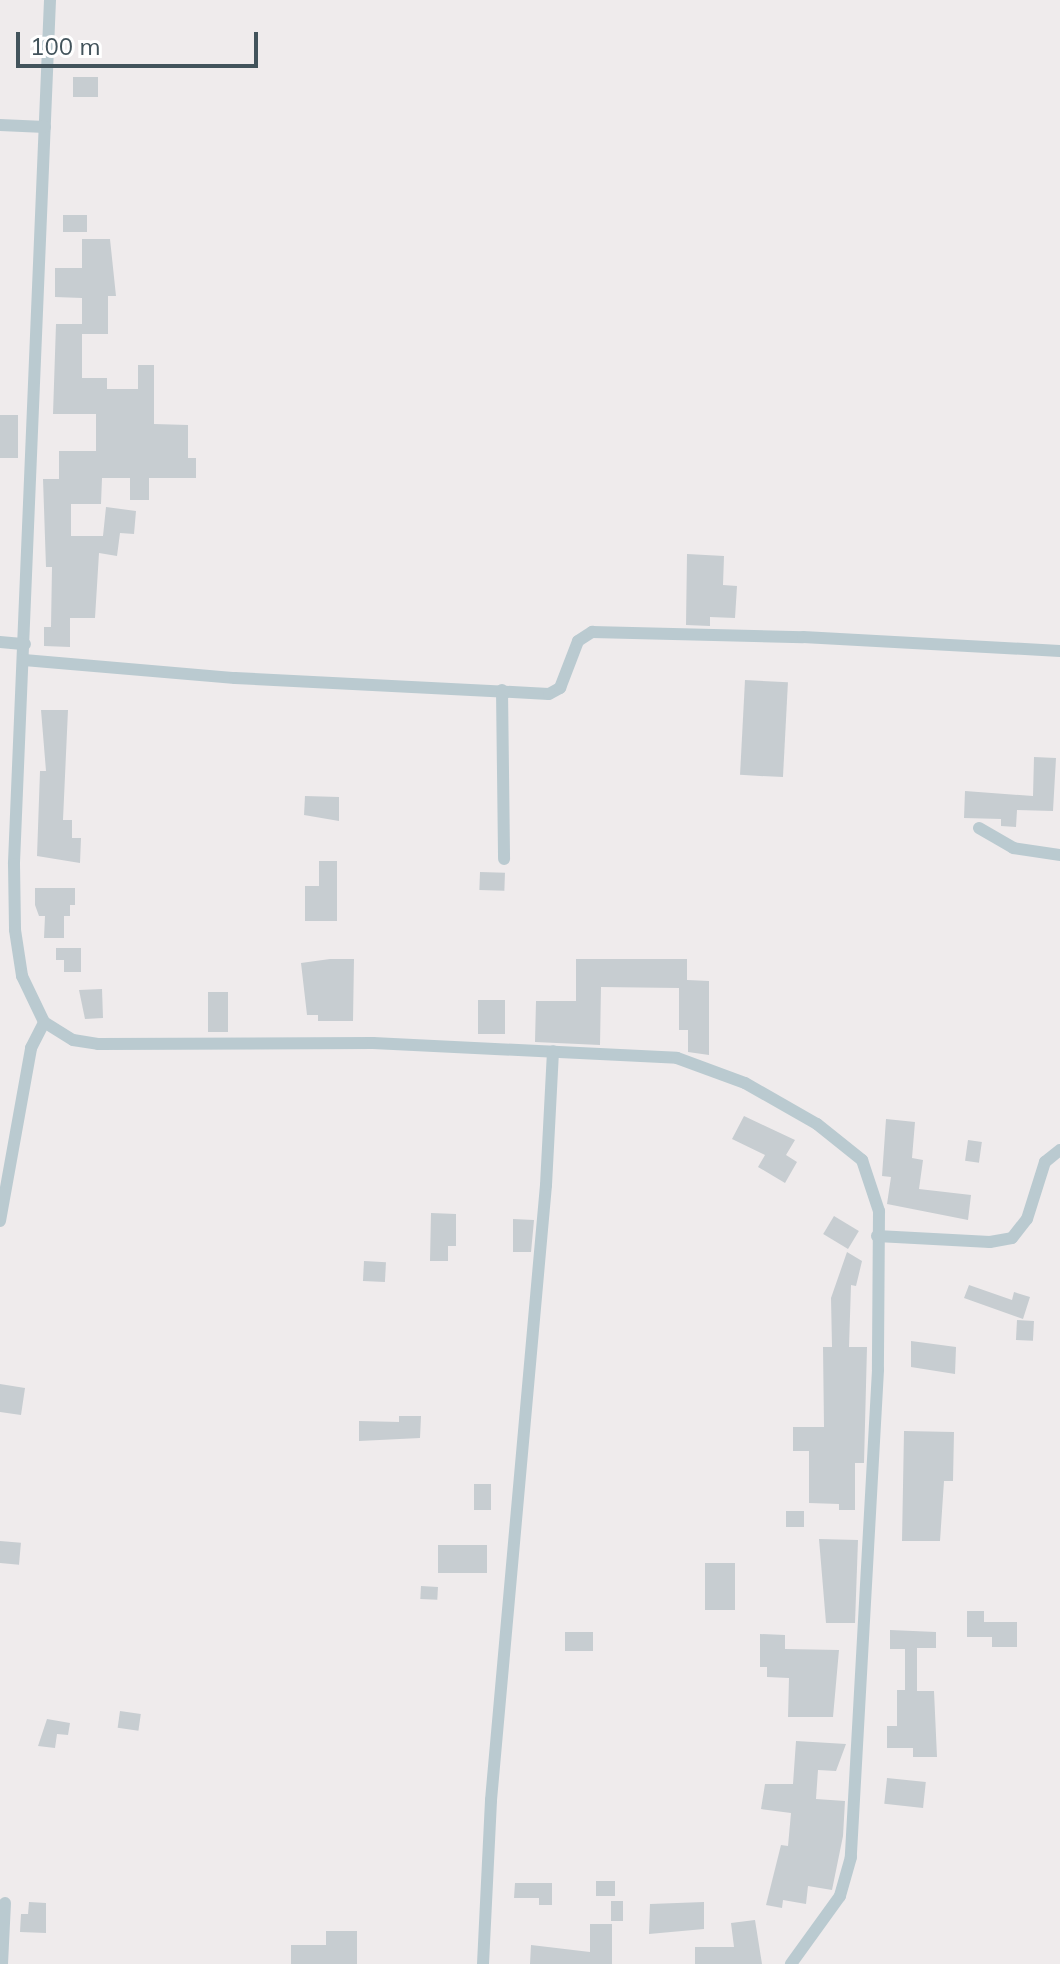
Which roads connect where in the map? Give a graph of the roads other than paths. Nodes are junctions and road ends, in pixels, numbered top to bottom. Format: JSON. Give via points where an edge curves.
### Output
{"nodes":[{"id":1,"x":50,"y":0,"type":"edge"},
{"id":2,"x":0,"y":125,"type":"edge"},
{"id":3,"x":45,"y":127,"type":"junction"},
{"id":4,"x":0,"y":642,"type":"edge"},
{"id":5,"x":25,"y":644,"type":"junction"},
{"id":6,"x":1060,"y":651,"type":"edge"},
{"id":7,"x":24,"y":660,"type":"junction"},
{"id":8,"x":502,"y":690,"type":"junction"},
{"id":9,"x":979,"y":828,"type":"dead end"},
{"id":10,"x":1060,"y":855,"type":"edge"},
{"id":11,"x":504,"y":859,"type":"dead end"},
{"id":12,"x":44,"y":1022,"type":"junction"},
{"id":13,"x":553,"y":1051,"type":"junction"},
{"id":14,"x":1060,"y":1150,"type":"edge"},
{"id":15,"x":0,"y":1221,"type":"edge"},
{"id":16,"x":877,"y":1236,"type":"junction"},
{"id":17,"x":5,"y":1903,"type":"dead end"},
{"id":18,"x":2,"y":1964,"type":"edge"},
{"id":19,"x":483,"y":1964,"type":"edge"},
{"id":20,"x":791,"y":1964,"type":"edge"}],
"edges":[{"from":1,"to":3,"type":"street"},
{"from":2,"to":3,"type":"street"},
{"from":3,"to":5,"type":"street"},
{"from":4,"to":5,"type":"street"},
{"from":5,"to":7,"type":"street"},
{"from":6,"to":8,"type":"street","via":[[592,632],[569,656],[569,672],[560,688],[549,694]]},
{"from":7,"to":8,"type":"street","via":[[235,678]]},
{"from":7,"to":12,"type":"street","via":[[15,930],[22,976]]},
{"from":8,"to":11,"type":"street"},
{"from":9,"to":10,"type":"street","via":[[1013,848]]},
{"from":12,"to":13,"type":"street","via":[[73,1040],[98,1044],[297,1041]]},
{"from":12,"to":15,"type":"street","via":[[31,1048]]},
{"from":13,"to":16,"type":"street","via":[[653,1054],[697,1063],[798,1113],[862,1160],[875,1189]]},
{"from":13,"to":19,"type":"street","via":[[545,1200],[495,1752]]},
{"from":14,"to":16,"type":"street","via":[[1045,1162],[1027,1219],[1012,1238],[990,1242]]},
{"from":16,"to":20,"type":"street","via":[[878,1370],[851,1857],[840,1896]]},
{"from":17,"to":18,"type":"street"}]}
